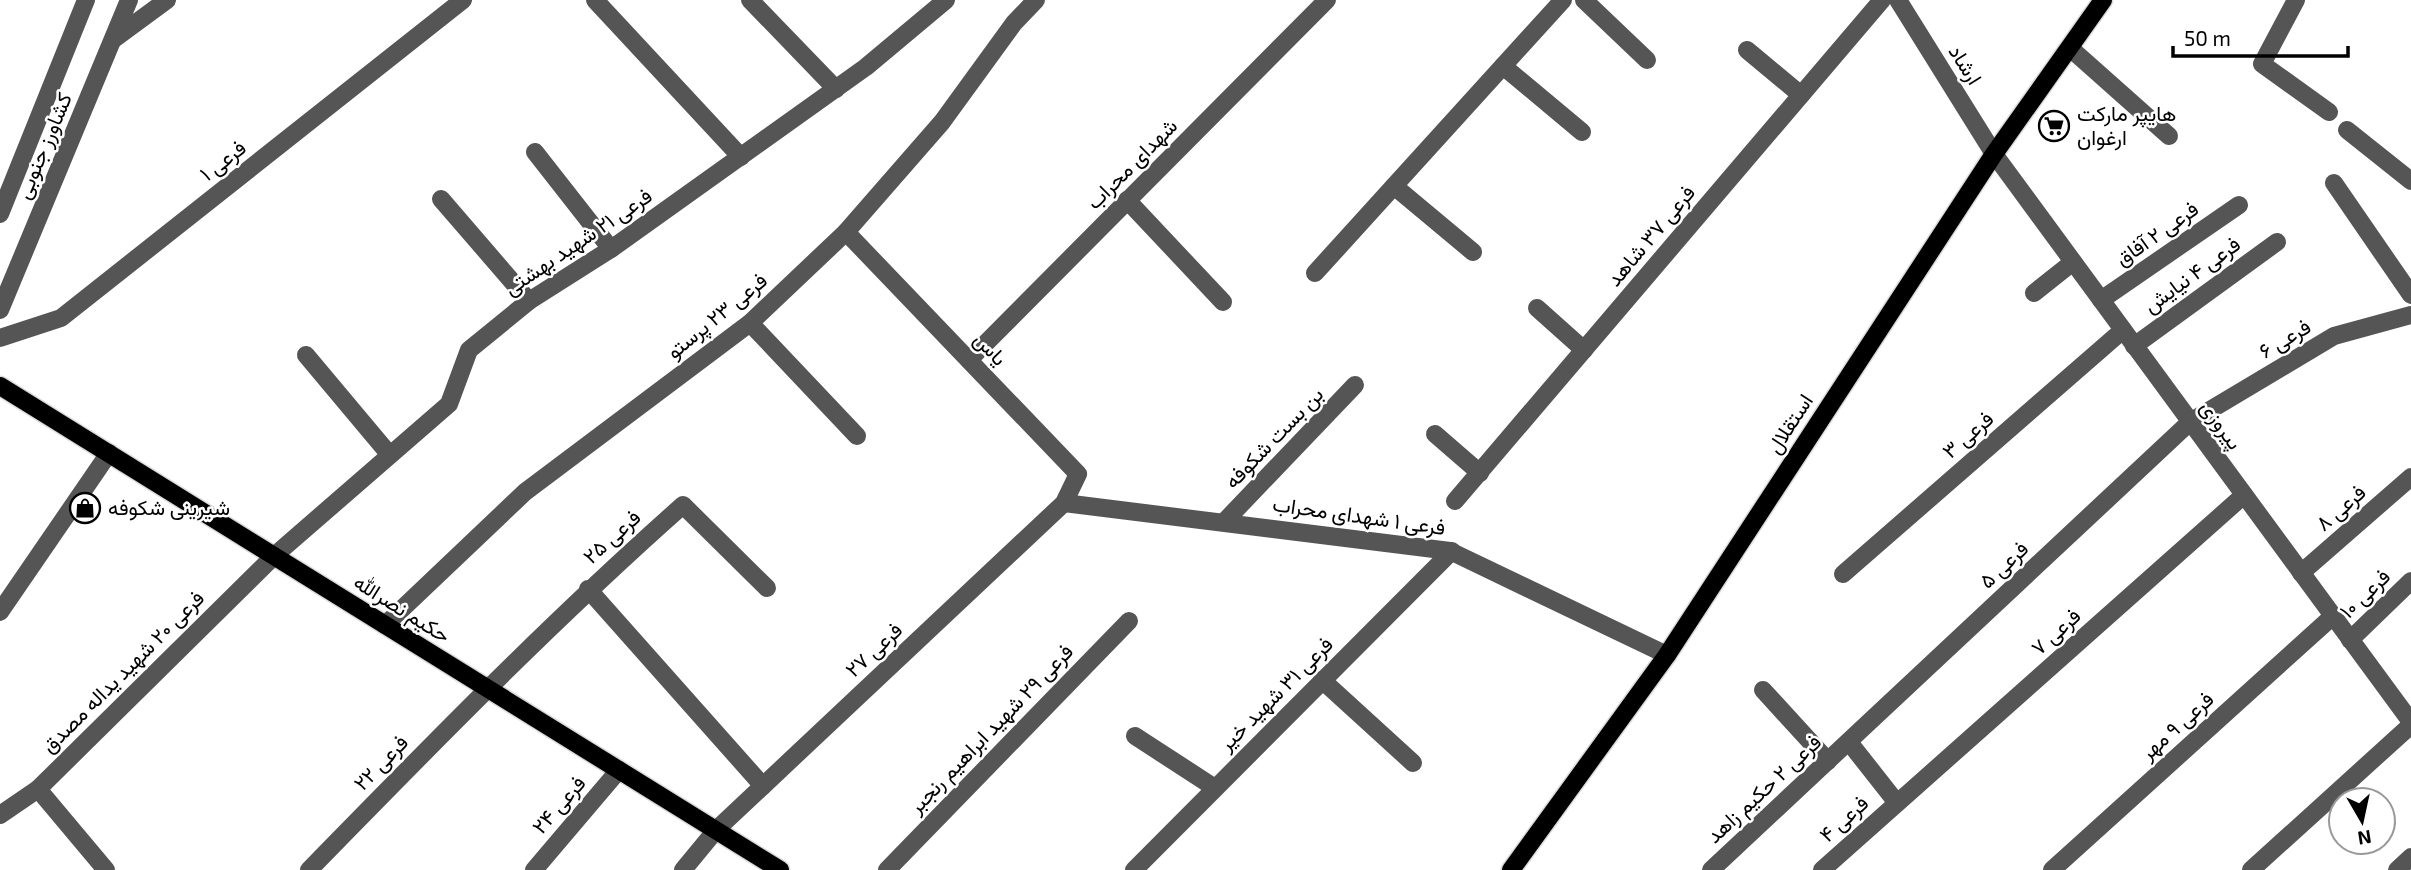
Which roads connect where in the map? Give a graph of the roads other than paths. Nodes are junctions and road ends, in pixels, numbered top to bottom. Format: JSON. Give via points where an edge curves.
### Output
{"nodes":[{"id":1,"x":129,"y":0,"type":"edge"},
{"id":2,"x":167,"y":0,"type":"edge"},
{"id":3,"x":463,"y":0,"type":"edge"},
{"id":4,"x":596,"y":0,"type":"edge"},
{"id":5,"x":750,"y":0,"type":"edge"},
{"id":6,"x":946,"y":0,"type":"edge"},
{"id":7,"x":1036,"y":0,"type":"edge"},
{"id":8,"x":1327,"y":0,"type":"edge"},
{"id":9,"x":1563,"y":0,"type":"edge"},
{"id":10,"x":1584,"y":0,"type":"edge"},
{"id":11,"x":1882,"y":0,"type":"edge"},
{"id":12,"x":1898,"y":0,"type":"edge"},
{"id":13,"x":2103,"y":0,"type":"edge"},
{"id":14,"x":2296,"y":0,"type":"edge"},
{"id":15,"x":80,"y":4,"type":"edge"},
{"id":16,"x":114,"y":39,"type":"junction"},
{"id":17,"x":2070,"y":48,"type":"junction"},
{"id":18,"x":1747,"y":50,"type":"dead end"},
{"id":19,"x":1647,"y":60,"type":"dead end"},
{"id":20,"x":1503,"y":66,"type":"junction"},
{"id":21,"x":836,"y":89,"type":"junction"},
{"id":22,"x":1801,"y":95,"type":"junction"},
{"id":23,"x":2329,"y":112,"type":"dead end"},
{"id":24,"x":2347,"y":130,"type":"dead end"},
{"id":25,"x":1582,"y":132,"type":"dead end"},
{"id":26,"x":2169,"y":136,"type":"dead end"},
{"id":27,"x":535,"y":152,"type":"dead end"},
{"id":28,"x":1994,"y":154,"type":"junction"},
{"id":29,"x":741,"y":157,"type":"junction"},
{"id":30,"x":2411,"y":181,"type":"edge"},
{"id":31,"x":2334,"y":183,"type":"dead end"},
{"id":32,"x":1394,"y":186,"type":"junction"},
{"id":33,"x":441,"y":198,"type":"dead end"},
{"id":34,"x":1127,"y":201,"type":"junction"},
{"id":35,"x":2239,"y":205,"type":"dead end"},
{"id":36,"x":0,"y":215,"type":"edge"},
{"id":37,"x":846,"y":232,"type":"junction"},
{"id":38,"x":2277,"y":242,"type":"dead end"},
{"id":39,"x":611,"y":249,"type":"junction"},
{"id":40,"x":1474,"y":252,"type":"dead end"},
{"id":41,"x":2073,"y":262,"type":"junction"},
{"id":42,"x":1315,"y":273,"type":"dead end"},
{"id":43,"x":2034,"y":293,"type":"dead end"},
{"id":44,"x":2411,"y":295,"type":"edge"},
{"id":45,"x":2101,"y":300,"type":"junction"},
{"id":46,"x":529,"y":301,"type":"junction"},
{"id":47,"x":1223,"y":302,"type":"dead end"},
{"id":48,"x":1537,"y":308,"type":"dead end"},
{"id":49,"x":0,"y":310,"type":"edge"},
{"id":50,"x":2411,"y":315,"type":"edge"},
{"id":51,"x":750,"y":323,"type":"junction"},
{"id":52,"x":2123,"y":330,"type":"junction"},
{"id":53,"x":0,"y":338,"type":"edge"},
{"id":54,"x":2134,"y":346,"type":"junction"},
{"id":55,"x":1584,"y":350,"type":"junction"},
{"id":56,"x":306,"y":355,"type":"dead end"},
{"id":57,"x":969,"y":360,"type":"junction"},
{"id":58,"x":1355,"y":385,"type":"dead end"},
{"id":59,"x":0,"y":386,"type":"edge"},
{"id":60,"x":2190,"y":422,"type":"junction"},
{"id":61,"x":1435,"y":435,"type":"dead end"},
{"id":62,"x":857,"y":436,"type":"dead end"},
{"id":63,"x":109,"y":453,"type":"junction"},
{"id":64,"x":389,"y":454,"type":"junction"},
{"id":65,"x":1480,"y":473,"type":"junction"},
{"id":66,"x":2411,"y":477,"type":"edge"},
{"id":67,"x":2244,"y":495,"type":"junction"},
{"id":68,"x":1455,"y":501,"type":"dead end"},
{"id":69,"x":1064,"y":503,"type":"junction"},
{"id":70,"x":1226,"y":521,"type":"junction"},
{"id":71,"x":1452,"y":551,"type":"junction"},
{"id":72,"x":274,"y":556,"type":"junction"},
{"id":73,"x":2301,"y":573,"type":"junction"},
{"id":74,"x":1843,"y":574,"type":"dead end"},
{"id":75,"x":2411,"y":581,"type":"edge"},
{"id":76,"x":588,"y":589,"type":"junction"},
{"id":77,"x":767,"y":589,"type":"dead end"},
{"id":78,"x":0,"y":612,"type":"edge"},
{"id":79,"x":2333,"y":616,"type":"junction"},
{"id":80,"x":1129,"y":621,"type":"dead end"},
{"id":81,"x":385,"y":625,"type":"junction"},
{"id":82,"x":2350,"y":640,"type":"junction"},
{"id":83,"x":1667,"y":655,"type":"junction"},
{"id":84,"x":1322,"y":680,"type":"junction"},
{"id":85,"x":486,"y":688,"type":"junction"},
{"id":86,"x":1763,"y":690,"type":"dead end"},
{"id":87,"x":2411,"y":724,"type":"edge"},
{"id":88,"x":1135,"y":736,"type":"dead end"},
{"id":89,"x":1849,"y":742,"type":"junction"},
{"id":90,"x":1828,"y":761,"type":"junction"},
{"id":91,"x":1413,"y":763,"type":"dead end"},
{"id":92,"x":619,"y":770,"type":"junction"},
{"id":93,"x":764,"y":786,"type":"junction"},
{"id":94,"x":1214,"y":788,"type":"junction"},
{"id":95,"x":38,"y":789,"type":"junction"},
{"id":96,"x":1898,"y":803,"type":"junction"},
{"id":97,"x":0,"y":814,"type":"edge"},
{"id":98,"x":716,"y":830,"type":"junction"},
{"id":99,"x":2411,"y":858,"type":"edge"},
{"id":100,"x":106,"y":870,"type":"edge"},
{"id":101,"x":309,"y":870,"type":"edge"},
{"id":102,"x":534,"y":870,"type":"edge"},
{"id":103,"x":683,"y":870,"type":"edge"},
{"id":104,"x":780,"y":870,"type":"edge"},
{"id":105,"x":887,"y":870,"type":"edge"},
{"id":106,"x":1134,"y":870,"type":"edge"},
{"id":107,"x":1511,"y":870,"type":"edge"},
{"id":108,"x":1711,"y":870,"type":"edge"},
{"id":109,"x":1822,"y":870,"type":"edge"},
{"id":110,"x":2052,"y":870,"type":"edge"},
{"id":111,"x":2251,"y":870,"type":"edge"},
{"id":112,"x":2397,"y":870,"type":"edge"}],
"edges":[{"from":1,"to":16,"type":"street","name":"کشاورز جنوبی"},
{"from":2,"to":16,"type":"street"},
{"from":3,"to":53,"type":"street","name":"فرعی ۱","via":[[61,318]]},
{"from":4,"to":29,"type":"street"},
{"from":5,"to":21,"type":"street"},
{"from":6,"to":21,"type":"street","name":"فرعی ۲۱ شهید بهشتی"},
{"from":7,"to":37,"type":"street","name":"فرعی ۲۳ پرستو","via":[[942,122]]},
{"from":8,"to":34,"type":"street","name":"شهدای محراب"},
{"from":9,"to":20,"type":"street"},
{"from":10,"to":19,"type":"street"},
{"from":11,"to":22,"type":"street","name":"فرعی ۳۷ شاهد"},
{"from":12,"to":28,"type":"street","name":"ارشاد"},
{"from":13,"to":17,"type":"main road","name":"استقلال"},
{"from":14,"to":23,"type":"street","via":[[2262,64]]},
{"from":15,"to":36,"type":"street","name":"کشاورز جنوبی"},
{"from":16,"to":49,"type":"street","name":"کشاورز جنوبی"},
{"from":17,"to":26,"type":"street"},
{"from":17,"to":28,"type":"main road","name":"استقلال"},
{"from":18,"to":22,"type":"street"},
{"from":20,"to":25,"type":"street"},
{"from":20,"to":32,"type":"street"},
{"from":21,"to":29,"type":"street","name":"فرعی ۲۱ شهید بهشتی"},
{"from":22,"to":55,"type":"street","name":"فرعی ۳۷ شاهد"},
{"from":24,"to":30,"type":"street"},
{"from":27,"to":39,"type":"street"},
{"from":28,"to":41,"type":"street","name":"پیروزی"},
{"from":28,"to":83,"type":"main road","name":"استقلال"},
{"from":29,"to":39,"type":"street","name":"فرعی ۲۱ شهید بهشتی"},
{"from":31,"to":44,"type":"street"},
{"from":32,"to":40,"type":"street"},
{"from":32,"to":42,"type":"street"},
{"from":33,"to":46,"type":"street"},
{"from":34,"to":47,"type":"street"},
{"from":34,"to":57,"type":"street","name":"شهدای محراب"},
{"from":35,"to":45,"type":"street","name":"فرعی ۲ آفاق"},
{"from":37,"to":51,"type":"street","name":"فرعی ۲۳ پرستو"},
{"from":37,"to":57,"type":"street","name":"یاس"},
{"from":38,"to":54,"type":"street","name":"فرعی ۴ نیایش"},
{"from":39,"to":46,"type":"street","name":"فرعی ۲۱ شهید بهشتی"},
{"from":41,"to":43,"type":"street"},
{"from":41,"to":45,"type":"street","name":"پیروزی"},
{"from":45,"to":52,"type":"street","name":"پیروزی"},
{"from":46,"to":64,"type":"street","name":"فرعی ۲۱ شهید بهشتی","via":[[469,350],[449,404]]},
{"from":48,"to":55,"type":"street"},
{"from":50,"to":60,"type":"street","name":"فرعی ۶","via":[[2334,336]]},
{"from":51,"to":62,"type":"street"},
{"from":51,"to":81,"type":"street","name":"فرعی ۲۳ پرستو","via":[[525,492]]},
{"from":52,"to":54,"type":"street","name":"پیروزی"},
{"from":52,"to":74,"type":"street","name":"فرعی ۳"},
{"from":54,"to":60,"type":"street","name":"پیروزی"},
{"from":55,"to":65,"type":"street","name":"فرعی ۳۷ شاهد"},
{"from":56,"to":64,"type":"street"},
{"from":57,"to":69,"type":"street","name":"یاس","via":[[1078,474]]},
{"from":58,"to":70,"type":"street","name":"بن بست شکوفه"},
{"from":59,"to":63,"type":"main road","name":"حکیم نصرالله"},
{"from":60,"to":67,"type":"street","name":"پیروزی"},
{"from":60,"to":89,"type":"street","name":"فرعی ۵"},
{"from":61,"to":65,"type":"street"},
{"from":63,"to":72,"type":"main road","name":"حکیم نصرالله"},
{"from":63,"to":78,"type":"street"},
{"from":64,"to":72,"type":"street","name":"فرعی ۲۱ شهید بهشتی"},
{"from":65,"to":68,"type":"street","name":"فرعی ۳۷ شاهد"},
{"from":66,"to":73,"type":"street","name":"فرعی ۸"},
{"from":67,"to":73,"type":"street","name":"پیروزی"},
{"from":67,"to":96,"type":"street","name":"فرعی ۷"},
{"from":69,"to":70,"type":"street","name":"فرعی ۱ شهدای محراب"},
{"from":69,"to":93,"type":"street","name":"فرعی ۲۷"},
{"from":70,"to":71,"type":"street","name":"فرعی ۱ شهدای محراب"},
{"from":71,"to":83,"type":"street","name":"فرعی ۱ شهدای محراب"},
{"from":71,"to":84,"type":"street","name":"فرعی ۳۱ شهید خیر"},
{"from":72,"to":81,"type":"main road","name":"حکیم نصرالله"},
{"from":72,"to":95,"type":"street","name":"فرعی ۲۰ شهید یداله مصدق"},
{"from":73,"to":79,"type":"street","name":"پیروزی"},
{"from":75,"to":82,"type":"street","name":"فرعی ۱۰"},
{"from":76,"to":77,"type":"street","name":"فرعی ۲۵","via":[[683,505]]},
{"from":76,"to":85,"type":"street","name":"فرعی ۲۵"},
{"from":76,"to":93,"type":"street"},
{"from":79,"to":82,"type":"street","name":"پیروزی"},
{"from":79,"to":110,"type":"street","name":"فرعی ۹ مهر"},
{"from":80,"to":105,"type":"street","name":"فرعی ۲۹ شهید ابراهیم رنجبر"},
{"from":81,"to":85,"type":"main road","name":"حکیم نصرالله"},
{"from":82,"to":87,"type":"street","name":"پیروزی"},
{"from":83,"to":107,"type":"main road","name":"استقلال"},
{"from":84,"to":91,"type":"street"},
{"from":84,"to":94,"type":"street","name":"فرعی ۳۱ شهید خیر"},
{"from":85,"to":92,"type":"main road","name":"حکیم نصرالله"},
{"from":85,"to":101,"type":"street","name":"فرعی ۲۲"},
{"from":86,"to":90,"type":"street"},
{"from":87,"to":111,"type":"street"},
{"from":88,"to":94,"type":"street"},
{"from":89,"to":90,"type":"street","name":"فرعی ۲ حکیم زاهد"},
{"from":89,"to":96,"type":"street"},
{"from":90,"to":108,"type":"street","name":"فرعی ۲ حکیم زاهد"},
{"from":92,"to":98,"type":"main road","name":"حکیم نصرالله"},
{"from":92,"to":102,"type":"street","name":"فرعی ۲۴"},
{"from":93,"to":98,"type":"street","name":"فرعی ۲۷"},
{"from":94,"to":106,"type":"street","name":"فرعی ۳۱ شهید خیر"},
{"from":95,"to":97,"type":"street","name":"فرعی ۲۰ شهید یداله مصدق"},
{"from":95,"to":100,"type":"street"},
{"from":96,"to":109,"type":"street","name":"فرعی ۴"},
{"from":98,"to":103,"type":"street","name":"فرعی ۲۷"},
{"from":98,"to":104,"type":"main road","name":"حکیم نصرالله"},
{"from":99,"to":112,"type":"street"}]}
